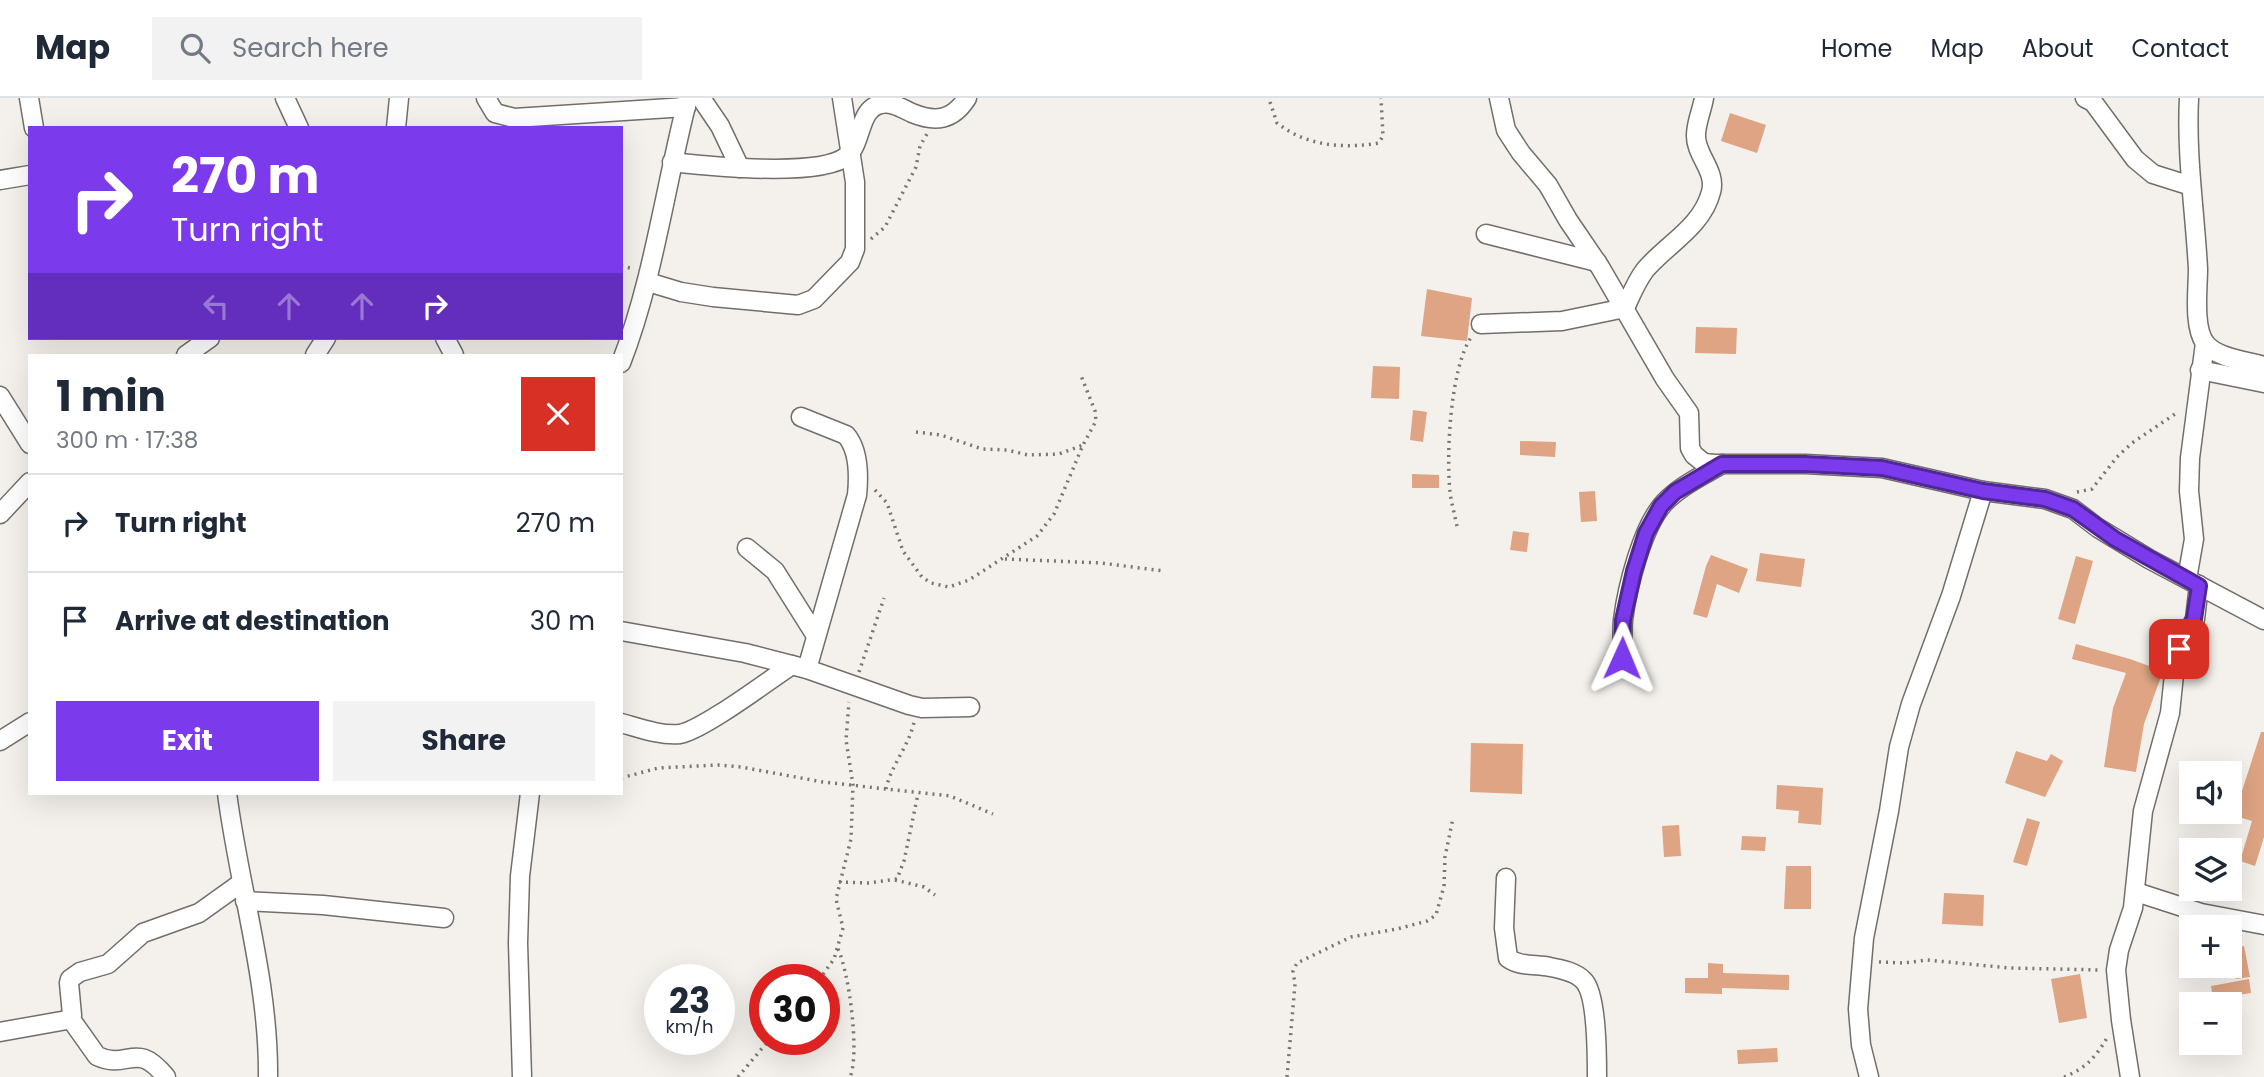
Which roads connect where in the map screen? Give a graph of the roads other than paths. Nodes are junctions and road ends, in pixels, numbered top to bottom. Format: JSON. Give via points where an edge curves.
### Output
{"nodes":[{"id":1,"x":29,"y":98,"type":"edge"},
{"id":2,"x":285,"y":98,"type":"edge"},
{"id":3,"x":399,"y":98,"type":"edge"},
{"id":4,"x":485,"y":98,"type":"edge"},
{"id":5,"x":842,"y":98,"type":"edge"},
{"id":6,"x":967,"y":98,"type":"edge"},
{"id":7,"x":1499,"y":98,"type":"edge"},
{"id":8,"x":1704,"y":98,"type":"edge"},
{"id":9,"x":2085,"y":98,"type":"edge"},
{"id":10,"x":2189,"y":98,"type":"edge"},
{"id":11,"x":692,"y":101,"type":"edge"},
{"id":12,"x":664,"y":103,"type":"edge"},
{"id":13,"x":34,"y":126,"type":"edge"},
{"id":14,"x":298,"y":126,"type":"edge"},
{"id":15,"x":396,"y":126,"type":"edge"},
{"id":16,"x":850,"y":153,"type":"junction"},
{"id":17,"x":672,"y":162,"type":"junction"},
{"id":18,"x":740,"y":168,"type":"junction"},
{"id":19,"x":28,"y":175,"type":"edge"},
{"id":20,"x":0,"y":180,"type":"edge"},
{"id":21,"x":2192,"y":186,"type":"junction"},
{"id":22,"x":1486,"y":234,"type":"dead end"},
{"id":23,"x":1597,"y":262,"type":"junction"},
{"id":24,"x":648,"y":282,"type":"junction"},
{"id":25,"x":1625,"y":308,"type":"junction"},
{"id":26,"x":1481,"y":324,"type":"road end"},
{"id":27,"x":208,"y":340,"type":"edge"},
{"id":28,"x":2205,"y":343,"type":"junction"},
{"id":29,"x":187,"y":354,"type":"edge"},
{"id":30,"x":623,"y":357,"type":"edge"},
{"id":31,"x":2264,"y":366,"type":"edge"},
{"id":32,"x":2200,"y":370,"type":"junction"},
{"id":33,"x":2264,"y":383,"type":"edge"},
{"id":34,"x":0,"y":396,"type":"edge"},
{"id":35,"x":8,"y":417,"type":"edge"},
{"id":36,"x":801,"y":418,"type":"dead end"},
{"id":37,"x":28,"y":442,"type":"edge"},
{"id":38,"x":1722,"y":464,"type":"junction"},
{"id":39,"x":28,"y":484,"type":"edge"},
{"id":40,"x":1983,"y":491,"type":"junction"},
{"id":41,"x":0,"y":514,"type":"edge"},
{"id":42,"x":747,"y":548,"type":"dead end"},
{"id":43,"x":2193,"y":582,"type":"junction"},
{"id":44,"x":2264,"y":620,"type":"edge"},
{"id":45,"x":623,"y":631,"type":"edge"},
{"id":46,"x":816,"y":636,"type":"junction"},
{"id":47,"x":1622,"y":658,"type":"dead end"},
{"id":48,"x":799,"y":667,"type":"junction"},
{"id":49,"x":970,"y":707,"type":"dead end"},
{"id":50,"x":28,"y":718,"type":"edge"},
{"id":51,"x":623,"y":723,"type":"edge"},
{"id":52,"x":0,"y":741,"type":"edge"},
{"id":53,"x":227,"y":795,"type":"edge"},
{"id":54,"x":530,"y":795,"type":"edge"},
{"id":55,"x":1506,"y":878,"type":"dead end"},
{"id":56,"x":241,"y":883,"type":"junction"},
{"id":57,"x":2136,"y":892,"type":"junction"},
{"id":58,"x":245,"y":901,"type":"junction"},
{"id":59,"x":444,"y":918,"type":"dead end"},
{"id":60,"x":2264,"y":925,"type":"edge"},
{"id":61,"x":70,"y":1018,"type":"junction"},
{"id":62,"x":0,"y":1032,"type":"edge"},
{"id":63,"x":166,"y":1077,"type":"edge"},
{"id":64,"x":268,"y":1077,"type":"edge"},
{"id":65,"x":522,"y":1077,"type":"edge"},
{"id":66,"x":1597,"y":1077,"type":"edge"},
{"id":67,"x":1869,"y":1077,"type":"edge"},
{"id":68,"x":2130,"y":1077,"type":"edge"}],
"edges":[{"from":1,"to":13,"type":"street"},
{"from":2,"to":14,"type":"street"},
{"from":3,"to":15,"type":"street"},
{"from":4,"to":12,"type":"street","via":[[495,113],[514,118]]},
{"from":5,"to":16,"type":"street"},
{"from":6,"to":16,"type":"street","via":[[959,111],[940,118],[890,104],[874,107]]},
{"from":7,"to":23,"type":"street","via":[[1506,130]]},
{"from":8,"to":25,"type":"street","via":[[1695,136],[1712,178],[1712,191],[1687,232],[1647,268]]},
{"from":9,"to":21,"type":"street","via":[[2152,174]]},
{"from":10,"to":21,"type":"street"},
{"from":11,"to":12,"type":"street"},
{"from":11,"to":17,"type":"street"},
{"from":11,"to":18,"type":"street","via":[[720,126]]},
{"from":16,"to":18,"type":"street","via":[[805,167]]},
{"from":16,"to":24,"type":"street","via":[[855,182],[854,254],[814,299],[801,305],[713,297]]},
{"from":17,"to":18,"type":"street"},
{"from":17,"to":24,"type":"street"},
{"from":19,"to":20,"type":"street"},
{"from":21,"to":28,"type":"street","via":[[2199,327]]},
{"from":22,"to":23,"type":"street"},
{"from":23,"to":25,"type":"street"},
{"from":24,"to":30,"type":"street"},
{"from":25,"to":26,"type":"street","via":[[1562,321]]},
{"from":25,"to":38,"type":"street","via":[[1689,413],[1694,455],[1704,463]]},
{"from":27,"to":29,"type":"street"},
{"from":28,"to":31,"type":"street","via":[[2219,353]]},
{"from":28,"to":32,"type":"street"},
{"from":32,"to":33,"type":"street"},
{"from":32,"to":43,"type":"street","via":[[2189,477]]},
{"from":34,"to":35,"type":"street"},
{"from":35,"to":37,"type":"street"},
{"from":36,"to":46,"type":"street","via":[[846,435],[854,448],[857,470],[857,495]]},
{"from":38,"to":40,"type":"street","via":[[1882,468]]},
{"from":38,"to":47,"type":"street","via":[[1675,492],[1646,533],[1623,620]]},
{"from":39,"to":41,"type":"street"},
{"from":40,"to":43,"type":"street","via":[[2045,499],[2073,509]]},
{"from":40,"to":67,"type":"street","via":[[1899,747],[1863,961],[1859,1026]]},
{"from":42,"to":46,"type":"street","via":[[775,571]]},
{"from":43,"to":44,"type":"street"},
{"from":43,"to":57,"type":"street","via":[[2194,619],[2179,649],[2170,713],[2143,811]]},
{"from":45,"to":48,"type":"street"},
{"from":46,"to":48,"type":"street"},
{"from":48,"to":49,"type":"street","via":[[917,706]]},
{"from":48,"to":51,"type":"street","via":[[684,733]]},
{"from":50,"to":52,"type":"street"},
{"from":53,"to":56,"type":"street"},
{"from":54,"to":65,"type":"street","via":[[518,943]]},
{"from":55,"to":66,"type":"street","via":[[1508,958],[1556,968],[1586,982],[1595,1026]]},
{"from":56,"to":58,"type":"street"},
{"from":56,"to":61,"type":"street","via":[[200,913],[143,933],[108,964],[74,976],[69,983]]},
{"from":57,"to":60,"type":"street","via":[[2201,913]]},
{"from":57,"to":68,"type":"street","via":[[2116,970]]},
{"from":58,"to":59,"type":"street"},
{"from":58,"to":64,"type":"street","via":[[262,1000]]},
{"from":61,"to":62,"type":"street"},
{"from":61,"to":63,"type":"street","via":[[97,1056],[146,1058]]}]}
